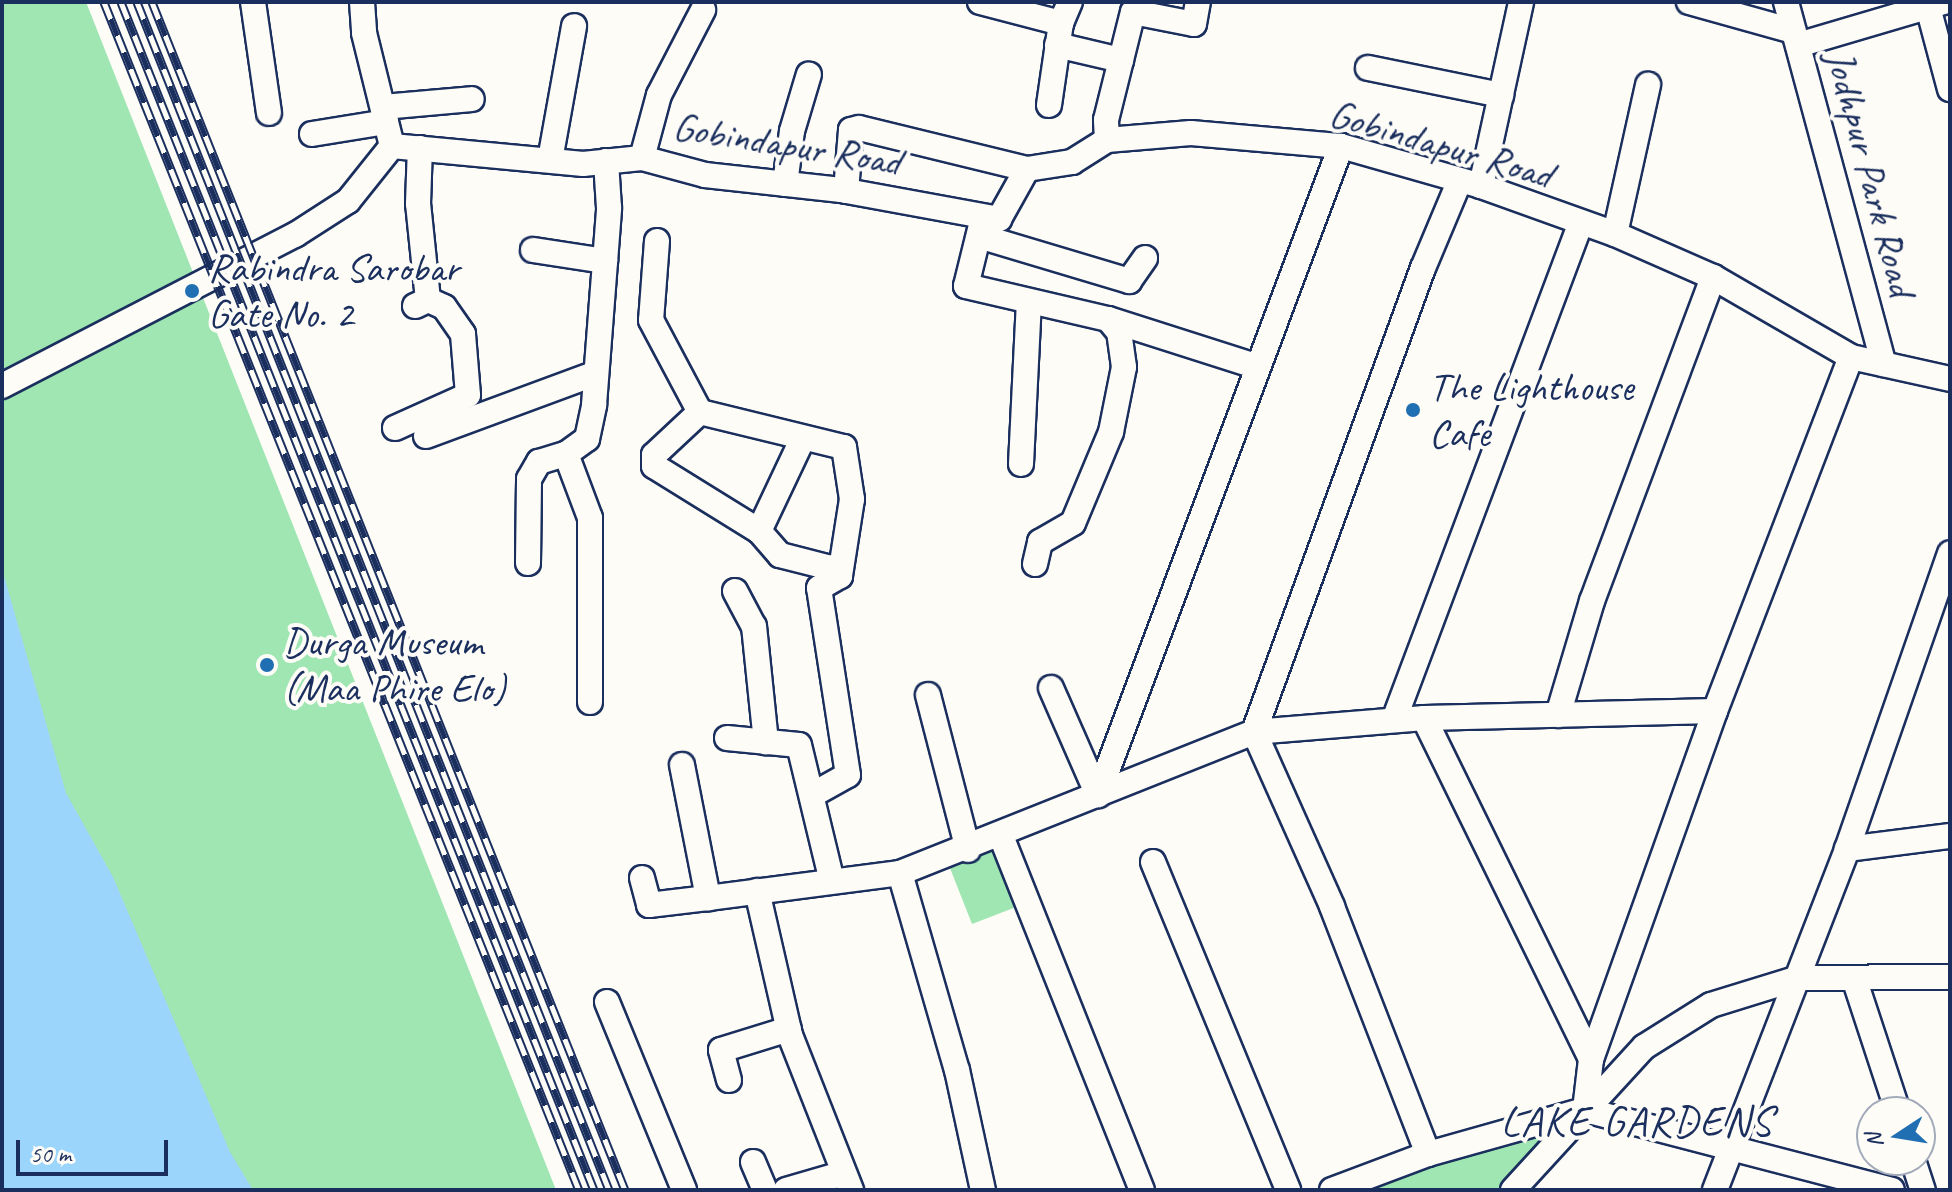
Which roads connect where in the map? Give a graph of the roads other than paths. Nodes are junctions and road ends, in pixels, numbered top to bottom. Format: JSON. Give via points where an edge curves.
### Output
{"nodes":[{"id":1,"x":253,"y":2,"type":"edge"},
{"id":2,"x":362,"y":2,"type":"edge"},
{"id":3,"x":980,"y":2,"type":"edge"},
{"id":4,"x":1198,"y":2,"type":"edge"},
{"id":5,"x":1521,"y":2,"type":"edge"},
{"id":6,"x":1689,"y":2,"type":"edge"},
{"id":7,"x":1786,"y":2,"type":"edge"},
{"id":8,"x":1936,"y":4,"type":"edge"},
{"id":9,"x":703,"y":10,"type":"dead end"},
{"id":10,"x":1063,"y":23,"type":"edge"},
{"id":11,"x":574,"y":26,"type":"dead end"},
{"id":12,"x":1796,"y":38,"type":"junction"},
{"id":13,"x":1121,"y":60,"type":"junction"},
{"id":14,"x":1368,"y":68,"type":"dead end"},
{"id":15,"x":809,"y":74,"type":"dead end"},
{"id":16,"x":1648,"y":85,"type":"dead end"},
{"id":17,"x":1950,"y":89,"type":"edge"},
{"id":18,"x":1501,"y":95,"type":"junction"},
{"id":19,"x":472,"y":99,"type":"dead end"},
{"id":20,"x":1049,"y":105,"type":"dead end"},
{"id":21,"x":269,"y":113,"type":"dead end"},
{"id":22,"x":387,"y":125,"type":"junction"},
{"id":23,"x":312,"y":134,"type":"dead end"},
{"id":24,"x":1107,"y":140,"type":"junction"},
{"id":25,"x":1341,"y":146,"type":"junction"},
{"id":26,"x":420,"y":148,"type":"junction"},
{"id":27,"x":642,"y":158,"type":"junction"},
{"id":28,"x":550,"y":160,"type":"junction"},
{"id":29,"x":606,"y":161,"type":"junction"},
{"id":30,"x":1027,"y":169,"type":"junction"},
{"id":31,"x":1470,"y":183,"type":"junction"},
{"id":32,"x":785,"y":184,"type":"junction"},
{"id":33,"x":846,"y":191,"type":"junction"},
{"id":34,"x":1580,"y":225,"type":"junction"},
{"id":35,"x":981,"y":226,"type":"junction"},
{"id":36,"x":1615,"y":234,"type":"junction"},
{"id":37,"x":657,"y":241,"type":"dead end"},
{"id":38,"x":533,"y":250,"type":"dead end"},
{"id":39,"x":1145,"y":258,"type":"dead end"},
{"id":40,"x":605,"y":261,"type":"junction"},
{"id":41,"x":1713,"y":277,"type":"junction"},
{"id":42,"x":1029,"y":301,"type":"junction"},
{"id":43,"x":1108,"y":319,"type":"junction"},
{"id":44,"x":1851,"y":357,"type":"junction"},
{"id":45,"x":1884,"y":364,"type":"junction"},
{"id":46,"x":1258,"y":367,"type":"junction"},
{"id":47,"x":596,"y":373,"type":"junction"},
{"id":48,"x":1950,"y":379,"type":"edge"},
{"id":49,"x":2,"y":386,"type":"edge"},
{"id":50,"x":700,"y":412,"type":"junction"},
{"id":51,"x":395,"y":428,"type":"dead end"},
{"id":52,"x":426,"y":436,"type":"dead end"},
{"id":53,"x":803,"y":438,"type":"junction"},
{"id":54,"x":566,"y":454,"type":"junction"},
{"id":55,"x":1021,"y":464,"type":"dead end"},
{"id":56,"x":759,"y":531,"type":"junction"},
{"id":57,"x":1950,"y":553,"type":"edge"},
{"id":58,"x":528,"y":563,"type":"dead end"},
{"id":59,"x":1035,"y":564,"type":"dead end"},
{"id":60,"x":840,"y":576,"type":"junction"},
{"id":61,"x":735,"y":591,"type":"dead end"},
{"id":62,"x":1051,"y":688,"type":"dead end"},
{"id":63,"x":928,"y":695,"type":"dead end"},
{"id":64,"x":590,"y":702,"type":"dead end"},
{"id":65,"x":1715,"y":711,"type":"junction"},
{"id":66,"x":1558,"y":715,"type":"junction"},
{"id":67,"x":1424,"y":718,"type":"junction"},
{"id":68,"x":1394,"y":720,"type":"junction"},
{"id":69,"x":1254,"y":732,"type":"junction"},
{"id":70,"x":727,"y":738,"type":"dead end"},
{"id":71,"x":766,"y":742,"type":"junction"},
{"id":72,"x":682,"y":765,"type":"dead end"},
{"id":73,"x":812,"y":795,"type":"junction"},
{"id":74,"x":1098,"y":795,"type":"junction"},
{"id":75,"x":1001,"y":836,"type":"junction"},
{"id":76,"x":1950,"y":836,"type":"edge"},
{"id":77,"x":1847,"y":849,"type":"junction"},
{"id":78,"x":968,"y":850,"type":"junction"},
{"id":79,"x":1153,"y":862,"type":"dead end"},
{"id":80,"x":900,"y":873,"type":"junction"},
{"id":81,"x":642,"y":878,"type":"dead end"},
{"id":82,"x":832,"y":881,"type":"junction"},
{"id":83,"x":757,"y":891,"type":"junction"},
{"id":84,"x":708,"y":898,"type":"junction"},
{"id":85,"x":1950,"y":977,"type":"edge"},
{"id":86,"x":1798,"y":978,"type":"junction"},
{"id":87,"x":1854,"y":978,"type":"junction"},
{"id":88,"x":607,"y":1002,"type":"dead end"},
{"id":89,"x":789,"y":1029,"type":"junction"},
{"id":90,"x":1591,"y":1059,"type":"junction"},
{"id":91,"x":729,"y":1080,"type":"dead end"},
{"id":92,"x":1893,"y":1096,"type":"edge"},
{"id":93,"x":1585,"y":1110,"type":"junction"},
{"id":94,"x":1733,"y":1146,"type":"junction"},
{"id":95,"x":1428,"y":1154,"type":"junction"},
{"id":96,"x":753,"y":1162,"type":"dead end"},
{"id":97,"x":847,"y":1181,"type":"edge"},
{"id":98,"x":684,"y":1190,"type":"edge"},
{"id":99,"x":765,"y":1190,"type":"edge"},
{"id":100,"x":786,"y":1190,"type":"edge"},
{"id":101,"x":983,"y":1190,"type":"edge"},
{"id":102,"x":1142,"y":1190,"type":"edge"},
{"id":103,"x":1288,"y":1190,"type":"edge"},
{"id":104,"x":1332,"y":1190,"type":"edge"},
{"id":105,"x":1513,"y":1190,"type":"edge"},
{"id":106,"x":1715,"y":1190,"type":"edge"},
{"id":107,"x":1892,"y":1190,"type":"edge"}],
"edges":[{"from":1,"to":21,"type":"street"},
{"from":2,"to":22,"type":"street","via":[[364,33]]},
{"from":3,"to":10,"type":"street"},
{"from":4,"to":13,"type":"street","via":[[1194,24],[1133,12]]},
{"from":5,"to":18,"type":"street"},
{"from":6,"to":12,"type":"street"},
{"from":7,"to":12,"type":"street","name":"Jodhpur Park Road"},
{"from":8,"to":12,"type":"street"},
{"from":8,"to":17,"type":"street"},
{"from":9,"to":27,"type":"street","via":[[659,95]]},
{"from":10,"to":13,"type":"street"},
{"from":10,"to":20,"type":"street"},
{"from":11,"to":28,"type":"street"},
{"from":12,"to":45,"type":"street","name":"Jodhpur Park Road"},
{"from":13,"to":24,"type":"street","via":[[1106,120]]},
{"from":14,"to":18,"type":"street"},
{"from":15,"to":32,"type":"street","via":[[792,131]]},
{"from":16,"to":36,"type":"street"},
{"from":18,"to":31,"type":"street"},
{"from":19,"to":22,"type":"street"},
{"from":22,"to":23,"type":"street"},
{"from":22,"to":26,"type":"street","name":"Gobindapur Road"},
{"from":22,"to":49,"type":"street","via":[[348,201],[295,235]]},
{"from":24,"to":25,"type":"street","name":"Gobindapur Road","via":[[1191,133]]},
{"from":24,"to":30,"type":"street","name":"Gobindapur Road","via":[[1072,162]]},
{"from":25,"to":31,"type":"street","name":"Gobindapur Road"},
{"from":25,"to":46,"type":"street"},
{"from":26,"to":28,"type":"street","name":"Gobindapur Road"},
{"from":26,"to":51,"type":"street","via":[[422,303],[444,307],[463,334],[468,395]]},
{"from":27,"to":29,"type":"street","name":"Gobindapur Road"},
{"from":27,"to":32,"type":"street","name":"Gobindapur Road","via":[[705,175]]},
{"from":28,"to":29,"type":"street","name":"Gobindapur Road"},
{"from":29,"to":40,"type":"street"},
{"from":30,"to":33,"type":"street","via":[[859,128],[851,130]]},
{"from":30,"to":35,"type":"street","via":[[999,219]]},
{"from":31,"to":34,"type":"street","name":"Gobindapur Road"},
{"from":31,"to":69,"type":"street","via":[[1423,268]]},
{"from":32,"to":33,"type":"street","name":"Gobindapur Road"},
{"from":33,"to":35,"type":"street","name":"Gobindapur Road"},
{"from":34,"to":36,"type":"street","name":"Gobindapur Road"},
{"from":34,"to":68,"type":"street"},
{"from":35,"to":39,"type":"street","name":"Gobindapur Road","via":[[1129,281]]},
{"from":35,"to":42,"type":"street","via":[[966,286]]},
{"from":36,"to":41,"type":"street","name":"Gobindapur Road"},
{"from":37,"to":50,"type":"street","via":[[651,320]]},
{"from":38,"to":40,"type":"street"},
{"from":40,"to":47,"type":"street"},
{"from":41,"to":44,"type":"street","name":"Gobindapur Road"},
{"from":41,"to":66,"type":"street","via":[[1592,601]]},
{"from":42,"to":43,"type":"street"},
{"from":42,"to":55,"type":"street"},
{"from":43,"to":46,"type":"street"},
{"from":43,"to":59,"type":"street","via":[[1119,332],[1124,367],[1111,432],[1073,523],[1040,542]]},
{"from":44,"to":45,"type":"street","name":"Gobindapur Road"},
{"from":44,"to":65,"type":"street"},
{"from":45,"to":48,"type":"street","name":"Gobindapur Road"},
{"from":46,"to":74,"type":"street"},
{"from":47,"to":52,"type":"street"},
{"from":47,"to":54,"type":"street","via":[[587,439]]},
{"from":50,"to":53,"type":"street"},
{"from":50,"to":56,"type":"street","via":[[654,455],[654,466]]},
{"from":53,"to":56,"type":"street"},
{"from":53,"to":60,"type":"street","via":[[844,447],[852,499]]},
{"from":54,"to":58,"type":"street","via":[[539,462],[529,479]]},
{"from":54,"to":64,"type":"street","via":[[590,518]]},
{"from":56,"to":60,"type":"street","via":[[780,555],[827,567]]},
{"from":57,"to":77,"type":"street"},
{"from":60,"to":73,"type":"street","via":[[819,588],[848,775]]},
{"from":61,"to":71,"type":"street","via":[[754,626]]},
{"from":62,"to":74,"type":"street"},
{"from":63,"to":78,"type":"street"},
{"from":65,"to":66,"type":"street"},
{"from":65,"to":90,"type":"street"},
{"from":66,"to":67,"type":"street"},
{"from":67,"to":68,"type":"street"},
{"from":67,"to":90,"type":"street"},
{"from":68,"to":69,"type":"street"},
{"from":69,"to":74,"type":"street"},
{"from":69,"to":95,"type":"street","via":[[1332,906]]},
{"from":70,"to":71,"type":"street"},
{"from":71,"to":73,"type":"street","via":[[799,745]]},
{"from":72,"to":84,"type":"street"},
{"from":73,"to":82,"type":"street"},
{"from":74,"to":75,"type":"street"},
{"from":75,"to":78,"type":"street"},
{"from":75,"to":102,"type":"street"},
{"from":76,"to":77,"type":"street"},
{"from":77,"to":86,"type":"street"},
{"from":78,"to":80,"type":"street"},
{"from":79,"to":103,"type":"street"},
{"from":80,"to":82,"type":"street"},
{"from":80,"to":101,"type":"street","via":[[957,1070]]},
{"from":81,"to":84,"type":"street","via":[[649,905]]},
{"from":82,"to":83,"type":"street"},
{"from":83,"to":84,"type":"street"},
{"from":83,"to":89,"type":"street"},
{"from":85,"to":87,"type":"street"},
{"from":86,"to":87,"type":"street"},
{"from":86,"to":93,"type":"street","via":[[1711,1005],[1644,1047]]},
{"from":86,"to":94,"type":"street"},
{"from":87,"to":92,"type":"street"},
{"from":88,"to":98,"type":"street"},
{"from":89,"to":91,"type":"street","via":[[721,1050]]},
{"from":89,"to":97,"type":"street"},
{"from":90,"to":93,"type":"street"},
{"from":93,"to":94,"type":"street"},
{"from":93,"to":95,"type":"street"},
{"from":93,"to":105,"type":"street"},
{"from":94,"to":106,"type":"street"},
{"from":94,"to":107,"type":"street"},
{"from":95,"to":104,"type":"street"},
{"from":96,"to":99,"type":"street"},
{"from":97,"to":100,"type":"street"}]}
